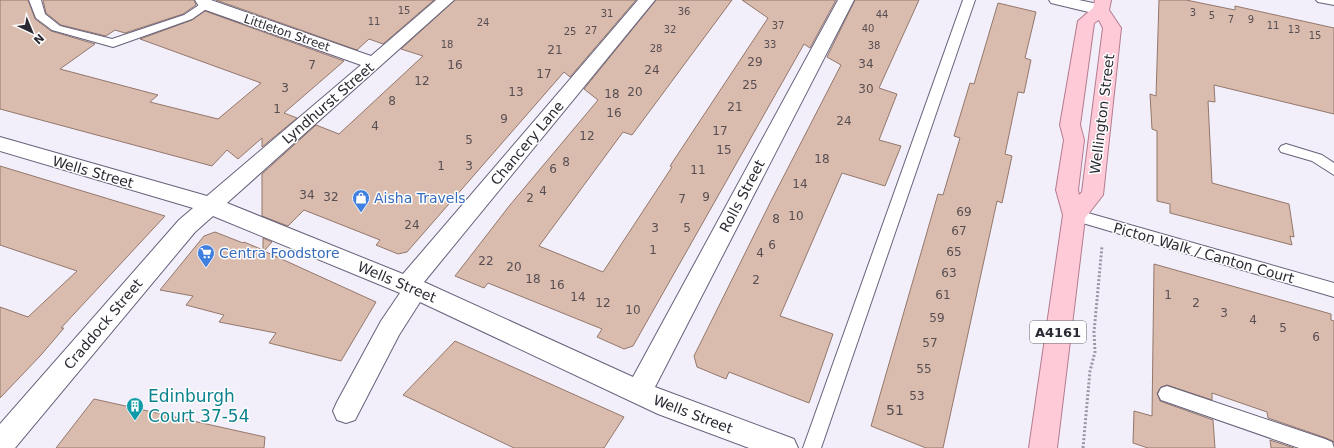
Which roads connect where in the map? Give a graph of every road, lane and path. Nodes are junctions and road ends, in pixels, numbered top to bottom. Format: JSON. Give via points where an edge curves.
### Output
{"nodes":[{"id":1,"x":35,"y":0,"type":"edge"},
{"id":2,"x":446,"y":0,"type":"edge"},
{"id":3,"x":647,"y":0,"type":"edge"},
{"id":4,"x":846,"y":0,"type":"edge"},
{"id":5,"x":969,"y":0,"type":"edge"},
{"id":6,"x":1057,"y":0,"type":"edge"},
{"id":7,"x":1322,"y":0,"type":"edge"},
{"id":8,"x":205,"y":2,"type":"edge"},
{"id":9,"x":1334,"y":2,"type":"edge"},
{"id":10,"x":1102,"y":5,"type":"edge"},
{"id":11,"x":374,"y":63,"type":"junction"},
{"id":12,"x":0,"y":144,"type":"edge"},
{"id":13,"x":1286,"y":150,"type":"dead end"},
{"id":14,"x":1334,"y":170,"type":"edge"},
{"id":15,"x":210,"y":205,"type":"junction"},
{"id":16,"x":1074,"y":216,"type":"junction"},
{"id":17,"x":411,"y":287,"type":"junction"},
{"id":18,"x":1334,"y":290,"type":"edge"},
{"id":19,"x":639,"y":391,"type":"junction"},
{"id":20,"x":1167,"y":394,"type":"dead end"},
{"id":21,"x":346,"y":411,"type":"dead end"},
{"id":22,"x":0,"y":445,"type":"edge"},
{"id":23,"x":784,"y":448,"type":"edge"},
{"id":24,"x":812,"y":448,"type":"edge"},
{"id":25,"x":1043,"y":448,"type":"edge"},
{"id":26,"x":1325,"y":448,"type":"edge"}],
"edges":[{"from":1,"to":8,"type":"lane","via":[[40,16],[56,28],[113,43],[188,17]]},
{"from":2,"to":11,"type":"street","name":"Lyndhurst Street"},
{"from":3,"to":17,"type":"street","name":"Chancery Lane"},
{"from":4,"to":19,"type":"street","name":"Rolls Street"},
{"from":5,"to":24,"type":"lane"},
{"from":6,"to":10,"type":"street"},
{"from":7,"to":9,"type":"lane"},
{"from":8,"to":11,"type":"street","name":"Littleton Street"},
{"from":10,"to":16,"type":"main road","name":"Wellington Street","via":[[1112,28],[1092,194]]},
{"from":10,"to":16,"type":"main road","name":"Wellington Street","number":"A4161","via":[[1086,21],[1070,125],[1074,140],[1067,190]]},
{"from":11,"to":15,"type":"street","name":"Lyndhurst Street"},
{"from":12,"to":15,"type":"street","name":"Wells Street"},
{"from":13,"to":14,"type":"lane","via":[[1317,158]]},
{"from":15,"to":17,"type":"street","name":"Wells Street"},
{"from":15,"to":22,"type":"street","name":"Craddock Street","via":[[187,226]]},
{"from":16,"to":18,"type":"lane","name":"Picton Walk / Canton Court"},
{"from":16,"to":25,"type":"main road","name":"Wellington Street","number":"A4161"},
{"from":17,"to":19,"type":"street","name":"Wells Street"},
{"from":17,"to":21,"type":"street","name":"Chancery Lane"},
{"from":19,"to":23,"type":"street","name":"Wells Street","via":[[667,405]]},
{"from":20,"to":26,"type":"lane"}]}
